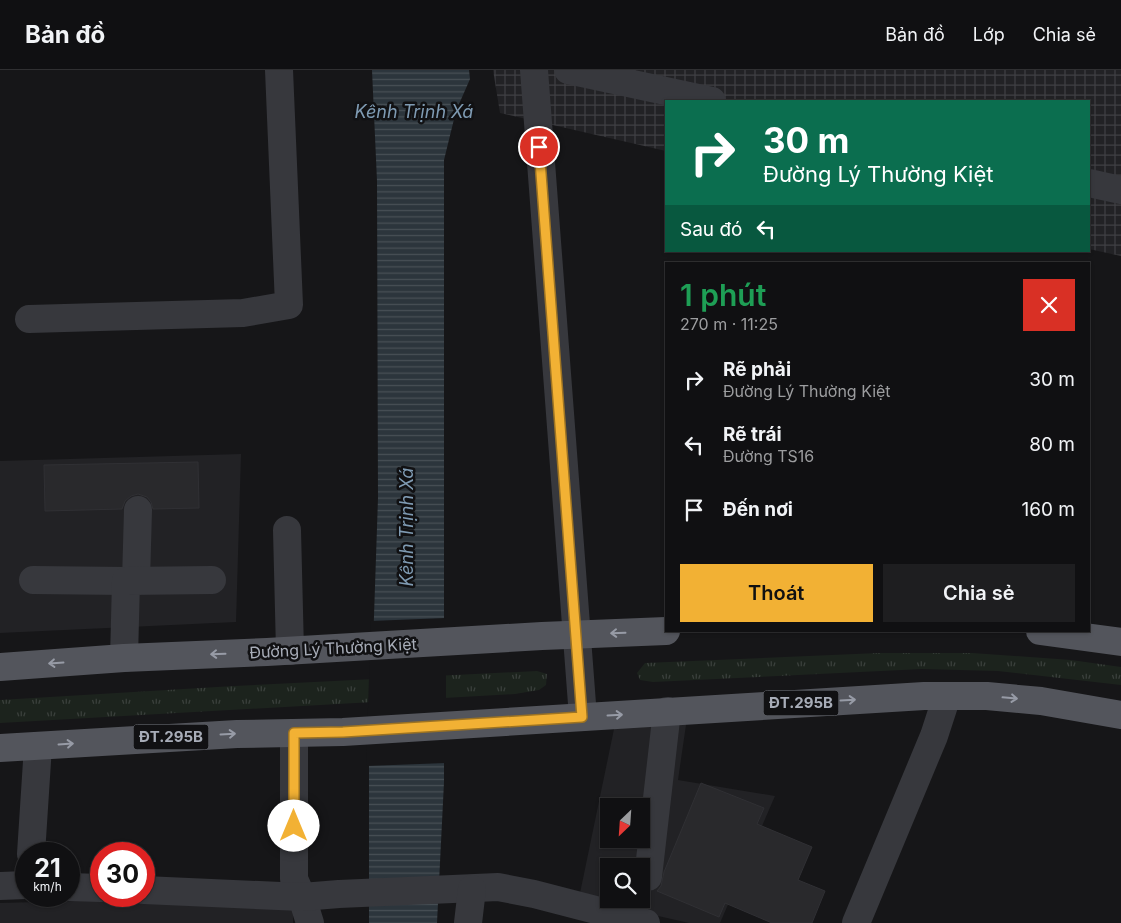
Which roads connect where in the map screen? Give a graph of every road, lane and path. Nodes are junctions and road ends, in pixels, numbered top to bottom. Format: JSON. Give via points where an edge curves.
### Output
{"nodes":[{"id":1,"x":279,"y":70,"type":"edge"},
{"id":2,"x":534,"y":70,"type":"edge"},
{"id":3,"x":568,"y":70,"type":"edge"},
{"id":4,"x":707,"y":100,"type":"edge"},
{"id":5,"x":1090,"y":183,"type":"edge"},
{"id":6,"x":1121,"y":190,"type":"edge"},
{"id":7,"x":29,"y":319,"type":"dead end"},
{"id":8,"x":138,"y":510,"type":"dead end"},
{"id":9,"x":287,"y":530,"type":"dead end"},
{"id":10,"x":33,"y":580,"type":"dead end"},
{"id":11,"x":212,"y":580,"type":"dead end"},
{"id":12,"x":131,"y":581,"type":"junction"},
{"id":13,"x":665,"y":631,"type":"edge"},
{"id":14,"x":1047,"y":632,"type":"edge"},
{"id":15,"x":578,"y":635,"type":"junction"},
{"id":16,"x":1121,"y":642,"type":"edge"},
{"id":17,"x":290,"y":651,"type":"junction"},
{"id":18,"x":124,"y":658,"type":"junction"},
{"id":19,"x":0,"y":667,"type":"edge"},
{"id":20,"x":947,"y":696,"type":"junction"},
{"id":21,"x":667,"y":712,"type":"junction"},
{"id":22,"x":1121,"y":714,"type":"edge"},
{"id":23,"x":582,"y":717,"type":"junction"},
{"id":24,"x":294,"y":733,"type":"junction"},
{"id":25,"x":38,"y":746,"type":"junction"},
{"id":26,"x":0,"y":748,"type":"edge"},
{"id":27,"x":32,"y":842,"type":"edge"},
{"id":28,"x":650,"y":861,"type":"edge"},
{"id":29,"x":15,"y":885,"type":"edge"},
{"id":30,"x":0,"y":886,"type":"edge"},
{"id":31,"x":468,"y":889,"type":"junction"},
{"id":32,"x":155,"y":890,"type":"edge"},
{"id":33,"x":302,"y":897,"type":"junction"},
{"id":34,"x":310,"y":923,"type":"edge"},
{"id":35,"x":468,"y":923,"type":"edge"},
{"id":36,"x":646,"y":923,"type":"edge"},
{"id":37,"x":856,"y":923,"type":"edge"}],
"edges":[{"from":1,"to":7,"type":"street","via":[[288,305],[243,313]]},
{"from":2,"to":15,"type":"street"},
{"from":3,"to":4,"type":"street"},
{"from":5,"to":6,"type":"street"},
{"from":8,"to":12,"type":"street"},
{"from":9,"to":17,"type":"street"},
{"from":10,"to":12,"type":"street"},
{"from":11,"to":12,"type":"street"},
{"from":12,"to":18,"type":"street"},
{"from":13,"to":15,"type":"main road","name":"Đường Lý Thường Kiệt","one_way":true},
{"from":14,"to":16,"type":"main road"},
{"from":15,"to":17,"type":"main road","name":"Đường Lý Thường Kiệt"},
{"from":15,"to":23,"type":"street"},
{"from":17,"to":18,"type":"main road","name":"Đường Lý Thường Kiệt","one_way":true},
{"from":18,"to":19,"type":"main road","name":"Đường Lý Thường Kiệt","one_way":true},
{"from":21,"to":20,"type":"main road","number":"ĐT.295B","one_way":true},
{"from":20,"to":22,"type":"main road","number":"ĐT.295B","one_way":true,"via":[[1041,701]]},
{"from":20,"to":37,"type":"street","via":[[934,736]]},
{"from":23,"to":21,"type":"main road","number":"ĐT.295B","one_way":true},
{"from":21,"to":28,"type":"street"},
{"from":23,"to":24,"type":"main road","number":"ĐT.295B"},
{"from":25,"to":24,"type":"main road","number":"ĐT.295B","one_way":true},
{"from":24,"to":33,"type":"street","via":[[294,879]]},
{"from":25,"to":26,"type":"main road","number":"ĐT.295B"},
{"from":25,"to":27,"type":"street"},
{"from":29,"to":30,"type":"street"},
{"from":31,"to":33,"type":"street"},
{"from":31,"to":35,"type":"street"},
{"from":31,"to":36,"type":"street","via":[[498,888],[534,894]]},
{"from":32,"to":33,"type":"street"},
{"from":33,"to":34,"type":"street"}]}
